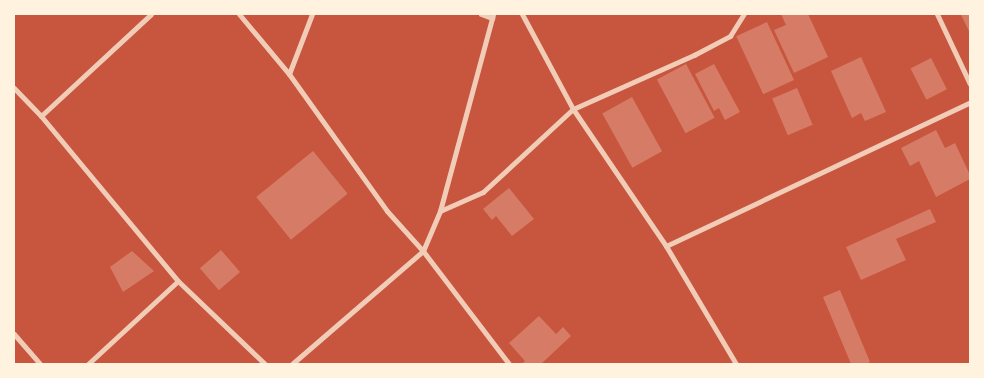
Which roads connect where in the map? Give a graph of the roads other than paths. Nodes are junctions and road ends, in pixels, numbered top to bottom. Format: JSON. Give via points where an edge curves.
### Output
{"nodes":[{"id":1,"x":151,"y":14,"type":"edge"},
{"id":2,"x":239,"y":14,"type":"edge"},
{"id":3,"x":312,"y":14,"type":"edge"},
{"id":4,"x":481,"y":14,"type":"edge"},
{"id":5,"x":522,"y":14,"type":"edge"},
{"id":6,"x":744,"y":14,"type":"edge"},
{"id":7,"x":937,"y":14,"type":"edge"},
{"id":8,"x":492,"y":16,"type":"edge"},
{"id":9,"x":289,"y":74,"type":"junction"},
{"id":10,"x":970,"y":84,"type":"edge"},
{"id":11,"x":14,"y":88,"type":"edge"},
{"id":12,"x":970,"y":102,"type":"edge"},
{"id":13,"x":573,"y":109,"type":"junction"},
{"id":14,"x":41,"y":116,"type":"junction"},
{"id":15,"x":440,"y":211,"type":"junction"},
{"id":16,"x":666,"y":246,"type":"junction"},
{"id":17,"x":423,"y":251,"type":"junction"},
{"id":18,"x":178,"y":281,"type":"junction"},
{"id":19,"x":14,"y":334,"type":"edge"},
{"id":20,"x":40,"y":364,"type":"edge"},
{"id":21,"x":88,"y":364,"type":"edge"},
{"id":22,"x":265,"y":364,"type":"edge"},
{"id":23,"x":292,"y":364,"type":"edge"},
{"id":24,"x":509,"y":364,"type":"edge"},
{"id":25,"x":736,"y":364,"type":"edge"}],
"edges":[{"from":1,"to":14,"type":"street"},
{"from":2,"to":9,"type":"street"},
{"from":3,"to":9,"type":"street"},
{"from":4,"to":8,"type":"street"},
{"from":5,"to":13,"type":"street"},
{"from":6,"to":13,"type":"street","via":[[730,36]]},
{"from":7,"to":10,"type":"street"},
{"from":8,"to":15,"type":"street"},
{"from":9,"to":17,"type":"street","via":[[387,212]]},
{"from":11,"to":14,"type":"street"},
{"from":12,"to":16,"type":"street"},
{"from":13,"to":15,"type":"street","via":[[483,192]]},
{"from":13,"to":16,"type":"street"},
{"from":14,"to":18,"type":"street"},
{"from":15,"to":17,"type":"street"},
{"from":16,"to":25,"type":"street"},
{"from":17,"to":23,"type":"street"},
{"from":17,"to":24,"type":"street"},
{"from":18,"to":21,"type":"street"},
{"from":18,"to":22,"type":"street"},
{"from":19,"to":20,"type":"street"}]}
